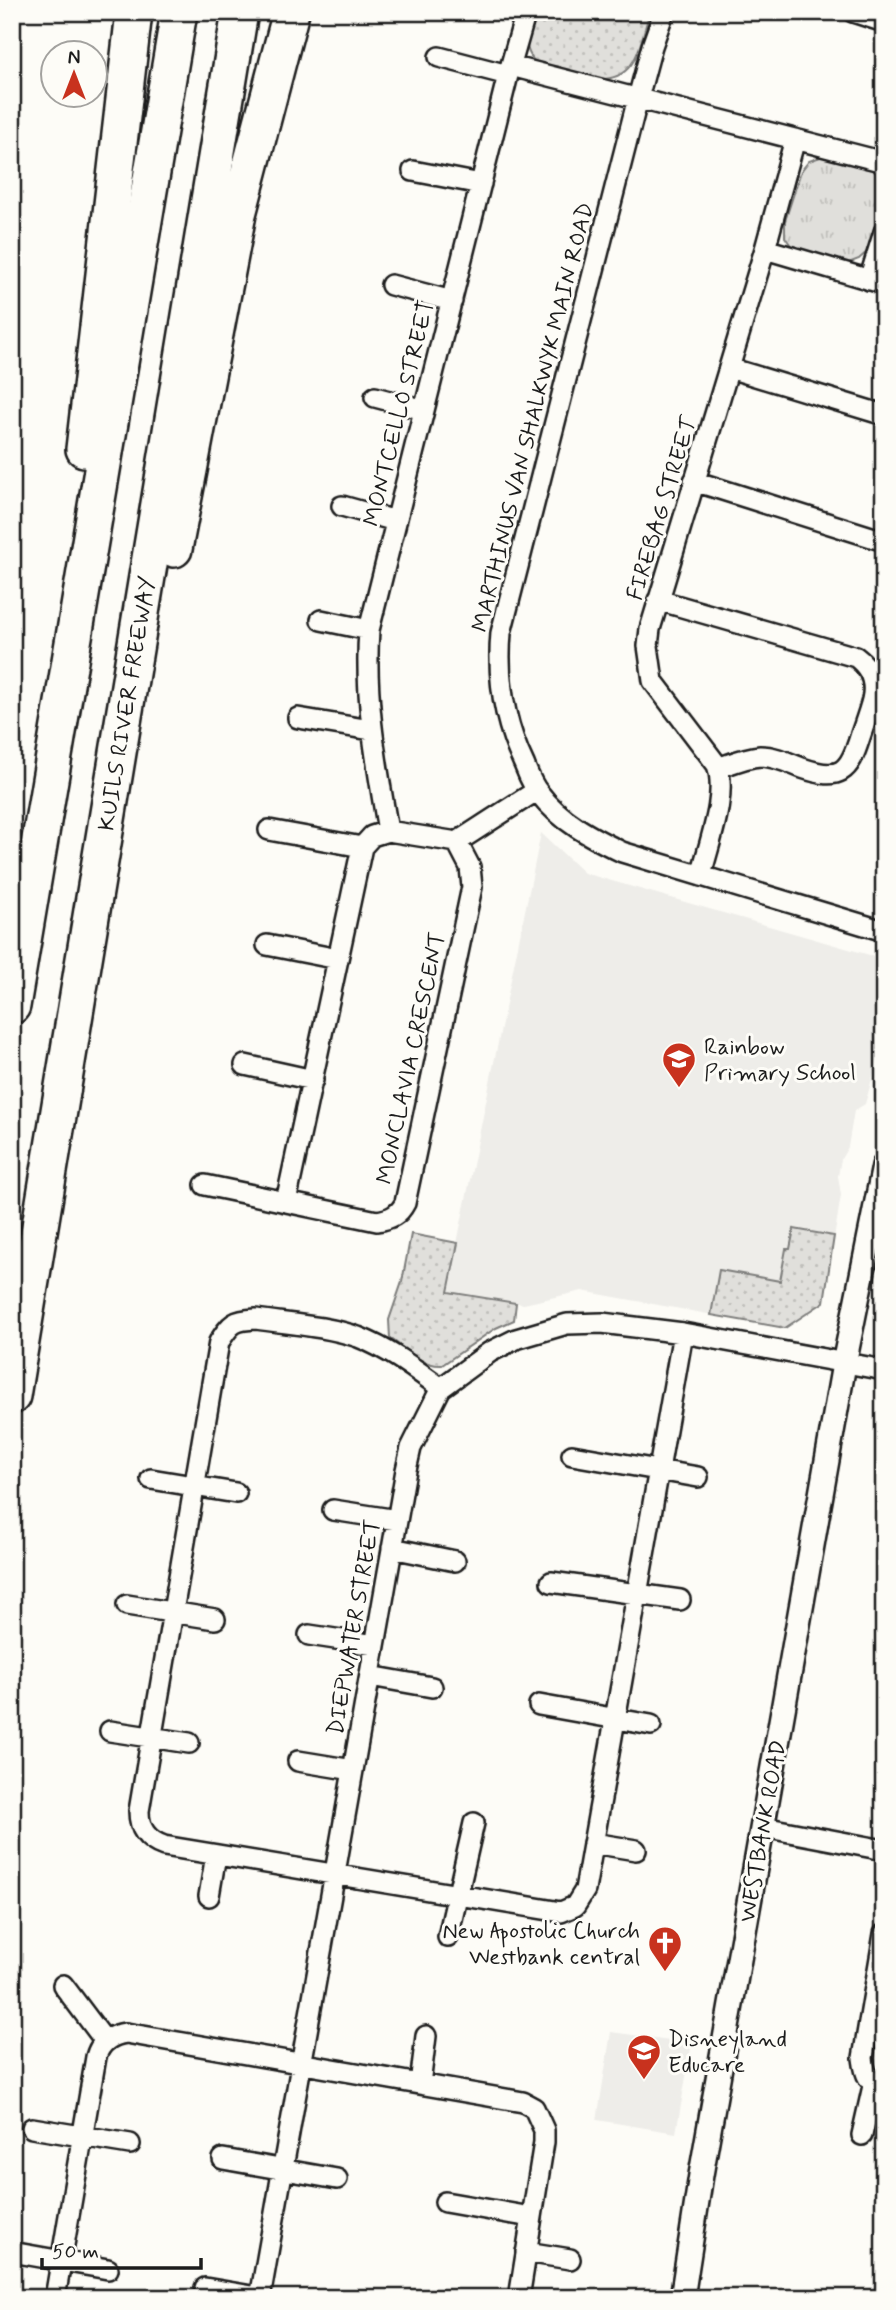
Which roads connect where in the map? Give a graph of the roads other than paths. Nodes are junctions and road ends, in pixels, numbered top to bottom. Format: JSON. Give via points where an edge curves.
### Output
{"nodes":[{"id":1,"x":134,"y":12,"type":"edge"},
{"id":2,"x":179,"y":12,"type":"edge"},
{"id":3,"x":240,"y":12,"type":"edge"},
{"id":4,"x":291,"y":12,"type":"edge"},
{"id":5,"x":526,"y":12,"type":"edge"},
{"id":6,"x":664,"y":12,"type":"edge"},
{"id":7,"x":852,"y":12,"type":"edge"},
{"id":8,"x":884,"y":22,"type":"edge"},
{"id":9,"x":439,"y":57,"type":"dead end"},
{"id":10,"x":509,"y":70,"type":"junction"},
{"id":11,"x":638,"y":98,"type":"junction"},
{"id":12,"x":795,"y":139,"type":"junction"},
{"id":13,"x":884,"y":162,"type":"edge"},
{"id":14,"x":414,"y":171,"type":"dead end"},
{"id":15,"x":481,"y":184,"type":"junction"},
{"id":16,"x":884,"y":232,"type":"edge"},
{"id":17,"x":765,"y":249,"type":"junction"},
{"id":18,"x":876,"y":282,"type":"edge"},
{"id":19,"x":391,"y":285,"type":"dead end"},
{"id":20,"x":452,"y":301,"type":"junction"},
{"id":21,"x":729,"y":368,"type":"junction"},
{"id":22,"x":375,"y":397,"type":"dead end"},
{"id":23,"x":424,"y":410,"type":"junction"},
{"id":24,"x":884,"y":415,"type":"edge"},
{"id":25,"x":694,"y":481,"type":"junction"},
{"id":26,"x":342,"y":506,"type":"dead end"},
{"id":27,"x":396,"y":521,"type":"junction"},
{"id":28,"x":884,"y":541,"type":"edge"},
{"id":29,"x":658,"y":600,"type":"junction"},
{"id":30,"x":321,"y":620,"type":"dead end"},
{"id":31,"x":369,"y":630,"type":"junction"},
{"id":32,"x":298,"y":718,"type":"dead end"},
{"id":33,"x":371,"y":730,"type":"junction"},
{"id":34,"x":718,"y":768,"type":"junction"},
{"id":35,"x":112,"y":781,"type":"junction"},
{"id":36,"x":536,"y":791,"type":"junction"},
{"id":37,"x":270,"y":830,"type":"dead end"},
{"id":38,"x":43,"y":831,"type":"junction"},
{"id":39,"x":388,"y":831,"type":"junction"},
{"id":40,"x":457,"y":842,"type":"junction"},
{"id":41,"x":362,"y":847,"type":"junction"},
{"id":42,"x":701,"y":876,"type":"junction"},
{"id":43,"x":884,"y":931,"type":"edge"},
{"id":44,"x":267,"y":945,"type":"dead end"},
{"id":45,"x":338,"y":959,"type":"junction"},
{"id":46,"x":12,"y":1006,"type":"edge"},
{"id":47,"x":244,"y":1065,"type":"dead end"},
{"id":48,"x":313,"y":1080,"type":"junction"},
{"id":49,"x":884,"y":1166,"type":"edge"},
{"id":50,"x":205,"y":1185,"type":"dead end"},
{"id":51,"x":286,"y":1202,"type":"junction"},
{"id":52,"x":683,"y":1333,"type":"junction"},
{"id":53,"x":844,"y":1364,"type":"junction"},
{"id":54,"x":884,"y":1370,"type":"edge"},
{"id":55,"x":441,"y":1388,"type":"junction"},
{"id":56,"x":12,"y":1396,"type":"edge"},
{"id":57,"x":572,"y":1455,"type":"dead end"},
{"id":58,"x":659,"y":1469,"type":"junction"},
{"id":59,"x":698,"y":1476,"type":"dead end"},
{"id":60,"x":151,"y":1479,"type":"dead end"},
{"id":61,"x":194,"y":1486,"type":"junction"},
{"id":62,"x":236,"y":1493,"type":"dead end"},
{"id":63,"x":332,"y":1510,"type":"dead end"},
{"id":64,"x":397,"y":1520,"type":"junction"},
{"id":65,"x":392,"y":1548,"type":"junction"},
{"id":66,"x":454,"y":1561,"type":"dead end"},
{"id":67,"x":551,"y":1582,"type":"dead end"},
{"id":68,"x":637,"y":1594,"type":"junction"},
{"id":69,"x":680,"y":1600,"type":"dead end"},
{"id":70,"x":127,"y":1605,"type":"dead end"},
{"id":71,"x":173,"y":1612,"type":"junction"},
{"id":72,"x":215,"y":1619,"type":"dead end"},
{"id":73,"x":309,"y":1634,"type":"dead end"},
{"id":74,"x":375,"y":1645,"type":"junction"},
{"id":75,"x":370,"y":1676,"type":"junction"},
{"id":76,"x":432,"y":1687,"type":"dead end"},
{"id":77,"x":539,"y":1705,"type":"dead end"},
{"id":78,"x":615,"y":1719,"type":"junction"},
{"id":79,"x":651,"y":1725,"type":"dead end"},
{"id":80,"x":110,"y":1731,"type":"dead end"},
{"id":81,"x":152,"y":1736,"type":"junction"},
{"id":82,"x":189,"y":1743,"type":"dead end"},
{"id":83,"x":298,"y":1761,"type":"dead end"},
{"id":84,"x":353,"y":1770,"type":"junction"},
{"id":85,"x":474,"y":1823,"type":"dead end"},
{"id":86,"x":763,"y":1828,"type":"junction"},
{"id":87,"x":593,"y":1843,"type":"junction"},
{"id":88,"x":636,"y":1850,"type":"dead end"},
{"id":89,"x":884,"y":1850,"type":"edge"},
{"id":90,"x":216,"y":1855,"type":"junction"},
{"id":91,"x":335,"y":1875,"type":"junction"},
{"id":92,"x":209,"y":1896,"type":"dead end"},
{"id":93,"x":457,"y":1896,"type":"junction"},
{"id":94,"x":884,"y":1934,"type":"edge"},
{"id":95,"x":448,"y":1937,"type":"dead end"},
{"id":96,"x":880,"y":1970,"type":"edge"},
{"id":97,"x":63,"y":1985,"type":"dead end"},
{"id":98,"x":426,"y":2036,"type":"dead end"},
{"id":99,"x":105,"y":2041,"type":"junction"},
{"id":100,"x":301,"y":2063,"type":"junction"},
{"id":101,"x":420,"y":2084,"type":"junction"},
{"id":102,"x":879,"y":2088,"type":"edge"},
{"id":103,"x":32,"y":2128,"type":"dead end"},
{"id":104,"x":862,"y":2135,"type":"dead end"},
{"id":105,"x":82,"y":2136,"type":"junction"},
{"id":106,"x":130,"y":2144,"type":"dead end"},
{"id":107,"x":223,"y":2160,"type":"dead end"},
{"id":108,"x":282,"y":2169,"type":"junction"},
{"id":109,"x":337,"y":2179,"type":"dead end"},
{"id":110,"x":444,"y":2202,"type":"dead end"},
{"id":111,"x":531,"y":2217,"type":"junction"},
{"id":112,"x":526,"y":2252,"type":"junction"},
{"id":113,"x":17,"y":2253,"type":"dead end"},
{"id":114,"x":569,"y":2259,"type":"dead end"},
{"id":115,"x":61,"y":2261,"type":"junction"},
{"id":116,"x":108,"y":2269,"type":"dead end"},
{"id":117,"x":205,"y":2288,"type":"dead end"},
{"id":118,"x":55,"y":2298,"type":"edge"},
{"id":119,"x":261,"y":2298,"type":"edge"},
{"id":120,"x":519,"y":2298,"type":"edge"},
{"id":121,"x":682,"y":2298,"type":"edge"}],
"edges":[{"from":1,"to":38,"type":"highway","via":[[84,446],[47,717]]},
{"from":2,"to":38,"type":"highway"},
{"from":3,"to":35,"type":"highway","name":"KUILS RIVER FREEWAY"},
{"from":4,"to":35,"type":"highway","via":[[238,214],[143,715]]},
{"from":5,"to":10,"type":"street","name":"MONTCELLO STREET"},
{"from":6,"to":11,"type":"street","name":"MARTHINUS VAN SHALKWYK MAIN ROAD"},
{"from":7,"to":8,"type":"street"},
{"from":9,"to":10,"type":"street"},
{"from":10,"to":11,"type":"street"},
{"from":10,"to":15,"type":"street","name":"MONTCELLO STREET"},
{"from":11,"to":12,"type":"street"},
{"from":11,"to":36,"type":"street","name":"MARTHINUS VAN SHALKWYK MAIN ROAD","via":[[501,633],[501,695]]},
{"from":12,"to":13,"type":"street"},
{"from":12,"to":17,"type":"street","name":"FIREBAG STREET"},
{"from":14,"to":15,"type":"street"},
{"from":15,"to":20,"type":"street","name":"MONTCELLO STREET"},
{"from":16,"to":18,"type":"street"},
{"from":17,"to":18,"type":"street"},
{"from":17,"to":21,"type":"street","name":"FIREBAG STREET"},
{"from":19,"to":20,"type":"street"},
{"from":20,"to":23,"type":"street","name":"MONTCELLO STREET"},
{"from":21,"to":24,"type":"street"},
{"from":21,"to":25,"type":"street","name":"FIREBAG STREET"},
{"from":22,"to":23,"type":"street"},
{"from":23,"to":27,"type":"street","name":"MONTCELLO STREET"},
{"from":25,"to":28,"type":"street"},
{"from":25,"to":29,"type":"street","name":"FIREBAG STREET"},
{"from":26,"to":27,"type":"street"},
{"from":27,"to":31,"type":"street","name":"MONTCELLO STREET"},
{"from":29,"to":34,"type":"street","name":"FIREBAG STREET","via":[[648,646],[653,681]]},
{"from":29,"to":34,"type":"street","via":[[856,657],[870,671],[873,698],[853,759],[844,770],[821,775],[761,756]]},
{"from":30,"to":31,"type":"street"},
{"from":31,"to":33,"type":"street","name":"MONTCELLO STREET"},
{"from":32,"to":33,"type":"street"},
{"from":33,"to":39,"type":"street","name":"MONTCELLO STREET"},
{"from":34,"to":42,"type":"street","via":[[718,807]]},
{"from":35,"to":56,"type":"highway","name":"KUILS RIVER FREEWAY"},
{"from":36,"to":40,"type":"street"},
{"from":36,"to":42,"type":"street","name":"MARTHINUS VAN SHALKWYK MAIN ROAD","via":[[587,835],[622,852]]},
{"from":37,"to":41,"type":"street"},
{"from":38,"to":46,"type":"highway"},
{"from":39,"to":40,"type":"street"},
{"from":39,"to":41,"type":"street","via":[[372,835]]},
{"from":40,"to":51,"type":"street","name":"MONCLAVIA CRESCENT","via":[[470,867],[471,887],[405,1203],[395,1215],[377,1221]]},
{"from":41,"to":45,"type":"street"},
{"from":42,"to":43,"type":"street","name":"MARTHINUS VAN SHALKWYK MAIN ROAD"},
{"from":44,"to":45,"type":"street"},
{"from":45,"to":48,"type":"street"},
{"from":47,"to":48,"type":"street"},
{"from":48,"to":51,"type":"street"},
{"from":49,"to":53,"type":"street","name":"WESTBANK ROAD"},
{"from":50,"to":51,"type":"street","name":"MONCLAVIA CRESCENT"},
{"from":52,"to":53,"type":"street","name":"DIEPWATER STREET"},
{"from":52,"to":55,"type":"street","name":"DIEPWATER STREET","via":[[602,1323],[568,1324],[490,1352]]},
{"from":52,"to":58,"type":"street"},
{"from":53,"to":54,"type":"street","name":"DIEPWATER STREET"},
{"from":53,"to":86,"type":"street","name":"WESTBANK ROAD"},
{"from":55,"to":61,"type":"street","via":[[409,1364],[355,1336],[256,1319],[231,1324],[219,1342]]},
{"from":55,"to":64,"type":"street","name":"DIEPWATER STREET","via":[[411,1448]]},
{"from":57,"to":58,"type":"street"},
{"from":58,"to":59,"type":"street"},
{"from":58,"to":68,"type":"street"},
{"from":60,"to":61,"type":"street"},
{"from":61,"to":62,"type":"street"},
{"from":61,"to":71,"type":"street"},
{"from":63,"to":64,"type":"street"},
{"from":64,"to":65,"type":"street","name":"DIEPWATER STREET"},
{"from":65,"to":66,"type":"street"},
{"from":65,"to":74,"type":"street","name":"DIEPWATER STREET"},
{"from":67,"to":68,"type":"street"},
{"from":68,"to":69,"type":"street"},
{"from":68,"to":78,"type":"street"},
{"from":70,"to":71,"type":"street"},
{"from":71,"to":72,"type":"street"},
{"from":71,"to":81,"type":"street"},
{"from":73,"to":74,"type":"street"},
{"from":74,"to":75,"type":"street","name":"DIEPWATER STREET"},
{"from":75,"to":76,"type":"street"},
{"from":75,"to":84,"type":"street","name":"DIEPWATER STREET"},
{"from":77,"to":78,"type":"street"},
{"from":78,"to":79,"type":"street"},
{"from":78,"to":87,"type":"street"},
{"from":80,"to":81,"type":"street"},
{"from":81,"to":82,"type":"street"},
{"from":81,"to":90,"type":"street","via":[[140,1826],[149,1839],[164,1846]]},
{"from":83,"to":84,"type":"street"},
{"from":84,"to":91,"type":"street","name":"DIEPWATER STREET"},
{"from":85,"to":93,"type":"street"},
{"from":86,"to":89,"type":"street"},
{"from":86,"to":121,"type":"street","name":"WESTBANK ROAD"},
{"from":87,"to":88,"type":"street"},
{"from":87,"to":93,"type":"street","via":[[585,1890],[567,1910],[549,1912]]},
{"from":90,"to":91,"type":"street"},
{"from":90,"to":92,"type":"street"},
{"from":91,"to":93,"type":"street"},
{"from":91,"to":100,"type":"street","name":"DIEPWATER STREET"},
{"from":93,"to":95,"type":"street"},
{"from":94,"to":96,"type":"street"},
{"from":96,"to":102,"type":"street","via":[[863,2052],[865,2072]]},
{"from":97,"to":99,"type":"street"},
{"from":98,"to":101,"type":"street"},
{"from":99,"to":100,"type":"street","via":[[126,2033]]},
{"from":99,"to":105,"type":"street","via":[[96,2057]]},
{"from":100,"to":101,"type":"street"},
{"from":100,"to":108,"type":"street","name":"DIEPWATER STREET"},
{"from":101,"to":111,"type":"street","via":[[523,2102],[534,2108],[544,2142]]},
{"from":102,"to":104,"type":"street"},
{"from":103,"to":105,"type":"street"},
{"from":105,"to":106,"type":"street"},
{"from":105,"to":115,"type":"street"},
{"from":107,"to":108,"type":"street"},
{"from":108,"to":109,"type":"street"},
{"from":108,"to":119,"type":"street","name":"DIEPWATER STREET"},
{"from":110,"to":111,"type":"street"},
{"from":111,"to":112,"type":"street"},
{"from":112,"to":114,"type":"street"},
{"from":112,"to":120,"type":"street"},
{"from":113,"to":115,"type":"street"},
{"from":115,"to":116,"type":"street"},
{"from":115,"to":118,"type":"street"},
{"from":117,"to":119,"type":"street"}]}
